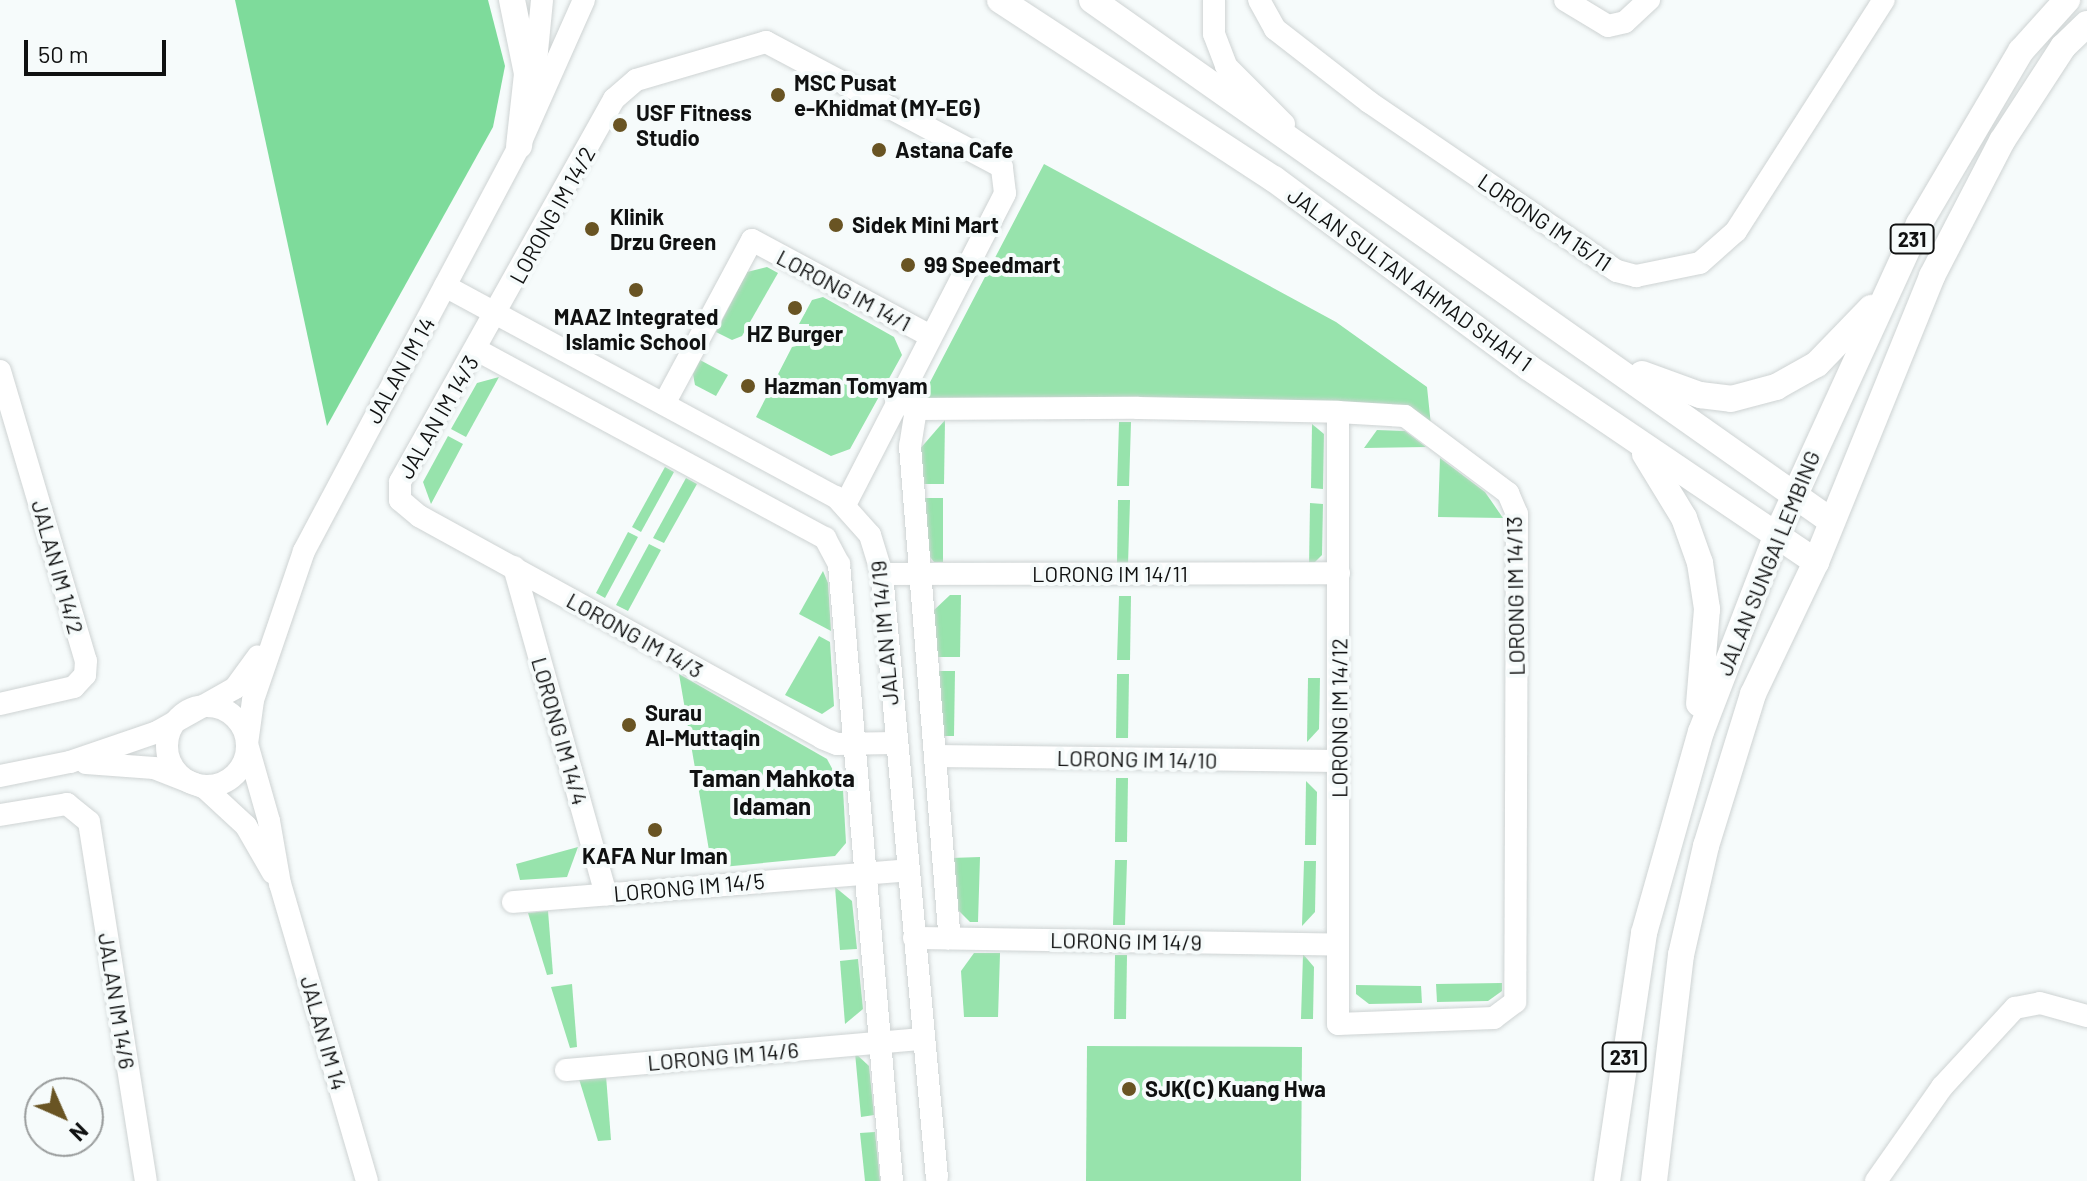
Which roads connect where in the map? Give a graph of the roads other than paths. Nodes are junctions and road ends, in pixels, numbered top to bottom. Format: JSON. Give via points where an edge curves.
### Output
{"nodes":[{"id":1,"x":512,"y":0,"type":"edge"},
{"id":2,"x":542,"y":0,"type":"edge"},
{"id":3,"x":584,"y":0,"type":"edge"},
{"id":4,"x":1000,"y":0,"type":"edge"},
{"id":5,"x":1092,"y":0,"type":"edge"},
{"id":6,"x":1214,"y":0,"type":"edge"},
{"id":7,"x":1565,"y":0,"type":"edge"},
{"id":8,"x":1649,"y":0,"type":"edge"},
{"id":9,"x":2067,"y":0,"type":"edge"},
{"id":10,"x":1874,"y":4,"type":"edge"},
{"id":11,"x":1261,"y":8,"type":"edge"},
{"id":12,"x":2087,"y":24,"type":"edge"},
{"id":13,"x":532,"y":115,"type":"junction"},
{"id":14,"x":519,"y":146,"type":"junction"},
{"id":15,"x":1318,"y":155,"type":"junction"},
{"id":16,"x":445,"y":286,"type":"junction"},
{"id":17,"x":1885,"y":294,"type":"junction"},
{"id":18,"x":498,"y":314,"type":"junction"},
{"id":19,"x":1572,"y":335,"type":"junction"},
{"id":20,"x":930,"y":336,"type":"junction"},
{"id":21,"x":477,"y":350,"type":"junction"},
{"id":22,"x":0,"y":371,"type":"edge"},
{"id":23,"x":664,"y":404,"type":"junction"},
{"id":24,"x":906,"y":404,"type":"junction"},
{"id":25,"x":1338,"y":412,"type":"junction"},
{"id":26,"x":1633,"y":439,"type":"junction"},
{"id":27,"x":1792,"y":498,"type":"junction"},
{"id":28,"x":846,"y":503,"type":"junction"},
{"id":29,"x":419,"y":516,"type":"joint"},
{"id":30,"x":1831,"y":521,"type":"junction"},
{"id":31,"x":1777,"y":534,"type":"junction"},
{"id":32,"x":1816,"y":562,"type":"junction"},
{"id":33,"x":514,"y":567,"type":"junction"},
{"id":34,"x":1339,"y":573,"type":"junction"},
{"id":35,"x":882,"y":574,"type":"junction"},
{"id":36,"x":922,"y":574,"type":"junction"},
{"id":37,"x":274,"y":628,"type":"junction"},
{"id":38,"x":0,"y":704,"type":"edge"},
{"id":39,"x":187,"y":711,"type":"junction"},
{"id":40,"x":1701,"y":732,"type":"junction"},
{"id":41,"x":894,"y":743,"type":"junction"},
{"id":42,"x":247,"y":744,"type":"junction"},
{"id":43,"x":854,"y":744,"type":"junction"},
{"id":44,"x":936,"y":756,"type":"junction"},
{"id":45,"x":1339,"y":761,"type":"junction"},
{"id":46,"x":70,"y":762,"type":"junction"},
{"id":47,"x":0,"y":776,"type":"edge"},
{"id":48,"x":194,"y":783,"type":"junction"},
{"id":49,"x":0,"y":815,"type":"edge"},
{"id":50,"x":907,"y":870,"type":"junction"},
{"id":51,"x":865,"y":873,"type":"junction"},
{"id":52,"x":280,"y":884,"type":"junction"},
{"id":53,"x":606,"y":894,"type":"junction"},
{"id":54,"x":513,"y":902,"type":"dead end"},
{"id":55,"x":914,"y":938,"type":"junction"},
{"id":56,"x":950,"y":938,"type":"junction"},
{"id":57,"x":1338,"y":945,"type":"junction"},
{"id":58,"x":2087,"y":1016,"type":"edge"},
{"id":59,"x":1338,"y":1024,"type":"joint"},
{"id":60,"x":923,"y":1039,"type":"junction"},
{"id":61,"x":880,"y":1042,"type":"junction"},
{"id":62,"x":566,"y":1070,"type":"dead end"},
{"id":63,"x":937,"y":1180,"type":"edge"},
{"id":64,"x":146,"y":1181,"type":"edge"},
{"id":65,"x":367,"y":1181,"type":"edge"},
{"id":66,"x":892,"y":1181,"type":"edge"},
{"id":67,"x":1607,"y":1181,"type":"edge"},
{"id":68,"x":1654,"y":1181,"type":"edge"},
{"id":69,"x":1876,"y":1181,"type":"edge"}],
"edges":[{"from":1,"to":14,"type":"main road","via":[[527,74]]},
{"from":2,"to":13,"type":"street","name":"JALAN IM 14"},
{"from":3,"to":13,"type":"street","name":"JALAN IM 14"},
{"from":4,"to":26,"type":"main road","name":"JALAN SULTAN AHMAD SHAH 1","via":[[1274,179]]},
{"from":5,"to":15,"type":"main road","name":"JALAN SULTAN AHMAD SHAH 1"},
{"from":6,"to":15,"type":"street","via":[[1214,34],[1226,66]]},
{"from":7,"to":8,"type":"street","via":[[1608,26],[1625,22]]},
{"from":9,"to":17,"type":"main road","name":"JALAN SUNGAI LEMBING","number":"231","via":[[2021,51]]},
{"from":10,"to":11,"type":"street","name":"LORONG IM 15/11","via":[[1736,231],[1700,263],[1636,276],[1617,271],[1369,102]]},
{"from":12,"to":30,"type":"main road","name":"JALAN SUNGAI LEMBING","number":"231","via":[[2063,47],[2002,141],[1932,276]]},
{"from":13,"to":14,"type":"street","name":"JALAN IM 14"},
{"from":14,"to":16,"type":"street","name":"JALAN IM 14"},
{"from":15,"to":19,"type":"main road","name":"JALAN SULTAN AHMAD SHAH 1"},
{"from":16,"to":18,"type":"street","name":"JALAN IM 14/19"},
{"from":16,"to":37,"type":"street","name":"JALAN IM 14","via":[[338,484]]},
{"from":17,"to":19,"type":"main road","via":[[1817,364],[1776,387],[1731,399],[1655,381]]},
{"from":17,"to":27,"type":"main road","name":"JALAN SUNGAI LEMBING","number":"231"},
{"from":18,"to":20,"type":"street","name":"LORONG IM 14/2","via":[[614,99],[636,80],[758,43],[774,45],[994,160],[1007,176],[1005,193]]},
{"from":18,"to":21,"type":"street","name":"JALAN IM 14/3"},
{"from":18,"to":23,"type":"street","name":"JALAN IM 14/19"},
{"from":19,"to":27,"type":"main road","name":"JALAN SULTAN AHMAD SHAH 1"},
{"from":20,"to":23,"type":"street","name":"LORONG IM 14/1","via":[[752,240]]},
{"from":20,"to":24,"type":"street"},
{"from":21,"to":29,"type":"street","name":"JALAN IM 14/3","via":[[400,482],[400,500]]},
{"from":21,"to":43,"type":"street","name":"JALAN IM 14/19","via":[[825,538],[839,564],[846,597]]},
{"from":22,"to":38,"type":"street","name":"JALAN IM 14/2","via":[[86,661],[85,675],[74,687]]},
{"from":23,"to":28,"type":"street","name":"JALAN IM 14/19"},
{"from":24,"to":25,"type":"street","name":"LORONG IM 14/13"},
{"from":24,"to":28,"type":"street"},
{"from":24,"to":36,"type":"street"},
{"from":25,"to":34,"type":"street","name":"LORONG IM 14/12"},
{"from":25,"to":59,"type":"street","name":"LORONG IM 14/13","via":[[1405,416],[1508,493],[1517,514],[1515,1002],[1494,1018]]},
{"from":26,"to":31,"type":"main road","name":"JALAN SULTAN AHMAD SHAH 1"},
{"from":26,"to":40,"type":"main road","via":[[1677,504],[1700,563],[1707,609]]},
{"from":27,"to":30,"type":"main road","name":"JALAN SULTAN AHMAD SHAH 1"},
{"from":27,"to":31,"type":"main road","name":"JALAN SUNGAI LEMBING","number":"231"},
{"from":28,"to":35,"type":"street","name":"JALAN IM 14/19","via":[[870,535]]},
{"from":29,"to":33,"type":"street","name":"LORONG IM 14/3"},
{"from":30,"to":32,"type":"main road","name":"JALAN SUNGAI LEMBING","number":"231"},
{"from":31,"to":32,"type":"main road","name":"JALAN SULTAN AHMAD SHAH 1"},
{"from":31,"to":40,"type":"main road","name":"JALAN SUNGAI LEMBING","number":"231"},
{"from":32,"to":68,"type":"main road","name":"JALAN SUNGAI LEMBING","number":"231","via":[[1753,694],[1706,846],[1681,955]]},
{"from":33,"to":43,"type":"street","name":"LORONG IM 14/3","via":[[810,732],[837,744]]},
{"from":33,"to":53,"type":"street","name":"LORONG IM 14/4"},
{"from":34,"to":36,"type":"street","name":"LORONG IM 14/11"},
{"from":34,"to":45,"type":"street","name":"LORONG IM 14/12"},
{"from":35,"to":36,"type":"street","name":"LORONG IM 14/11"},
{"from":35,"to":41,"type":"street","name":"JALAN IM 14/19"},
{"from":36,"to":44,"type":"street"},
{"from":37,"to":39,"type":"street","name":"JALAN IM 14","via":[[235,688]]},
{"from":37,"to":42,"type":"street","name":"JALAN IM 14","via":[[257,683]]},
{"from":39,"to":42,"type":"street","via":[[200,706],[226,711],[244,731]]},
{"from":39,"to":46,"type":"street","name":"JALAN IM 14","via":[[149,736]]},
{"from":39,"to":48,"type":"street","via":[[167,744],[174,768]]},
{"from":40,"to":67,"type":"main road","name":"JALAN SUNGAI LEMBING","number":"231","via":[[1644,933]]},
{"from":41,"to":43,"type":"street"},
{"from":41,"to":50,"type":"street","name":"JALAN IM 14/19"},
{"from":42,"to":48,"type":"street","via":[[231,778]]},
{"from":42,"to":52,"type":"street"},
{"from":43,"to":51,"type":"street","name":"JALAN IM 14/19"},
{"from":44,"to":45,"type":"street","name":"LORONG IM 14/10"},
{"from":44,"to":56,"type":"street"},
{"from":45,"to":57,"type":"street","name":"LORONG IM 14/12"},
{"from":46,"to":47,"type":"street"},
{"from":46,"to":48,"type":"street","via":[[143,766]]},
{"from":48,"to":52,"type":"street","via":[[238,816]]},
{"from":49,"to":64,"type":"street","name":"JALAN IM 14/6","via":[[67,804],[89,822]]},
{"from":50,"to":51,"type":"street","name":"LORONG IM 14/5"},
{"from":50,"to":55,"type":"street","name":"JALAN IM 14/19"},
{"from":51,"to":53,"type":"street","name":"LORONG IM 14/5"},
{"from":51,"to":61,"type":"street","name":"JALAN IM 14/19"},
{"from":52,"to":65,"type":"street","name":"JALAN IM 14"},
{"from":53,"to":54,"type":"street","name":"LORONG IM 14/5"},
{"from":55,"to":56,"type":"street","name":"LORONG IM 14/9"},
{"from":55,"to":60,"type":"street","name":"JALAN IM 14/19"},
{"from":56,"to":57,"type":"street","name":"LORONG IM 14/9"},
{"from":57,"to":59,"type":"street","name":"LORONG IM 14/12"},
{"from":58,"to":69,"type":"street","via":[[2040,1003],[2015,1008],[1942,1087]]},
{"from":60,"to":61,"type":"street","name":"LORONG IM 14/6"},
{"from":60,"to":63,"type":"street","name":"JALAN IM 14/19"},
{"from":61,"to":62,"type":"street","name":"LORONG IM 14/6"},
{"from":61,"to":66,"type":"street","name":"JALAN IM 14/19"}]}
